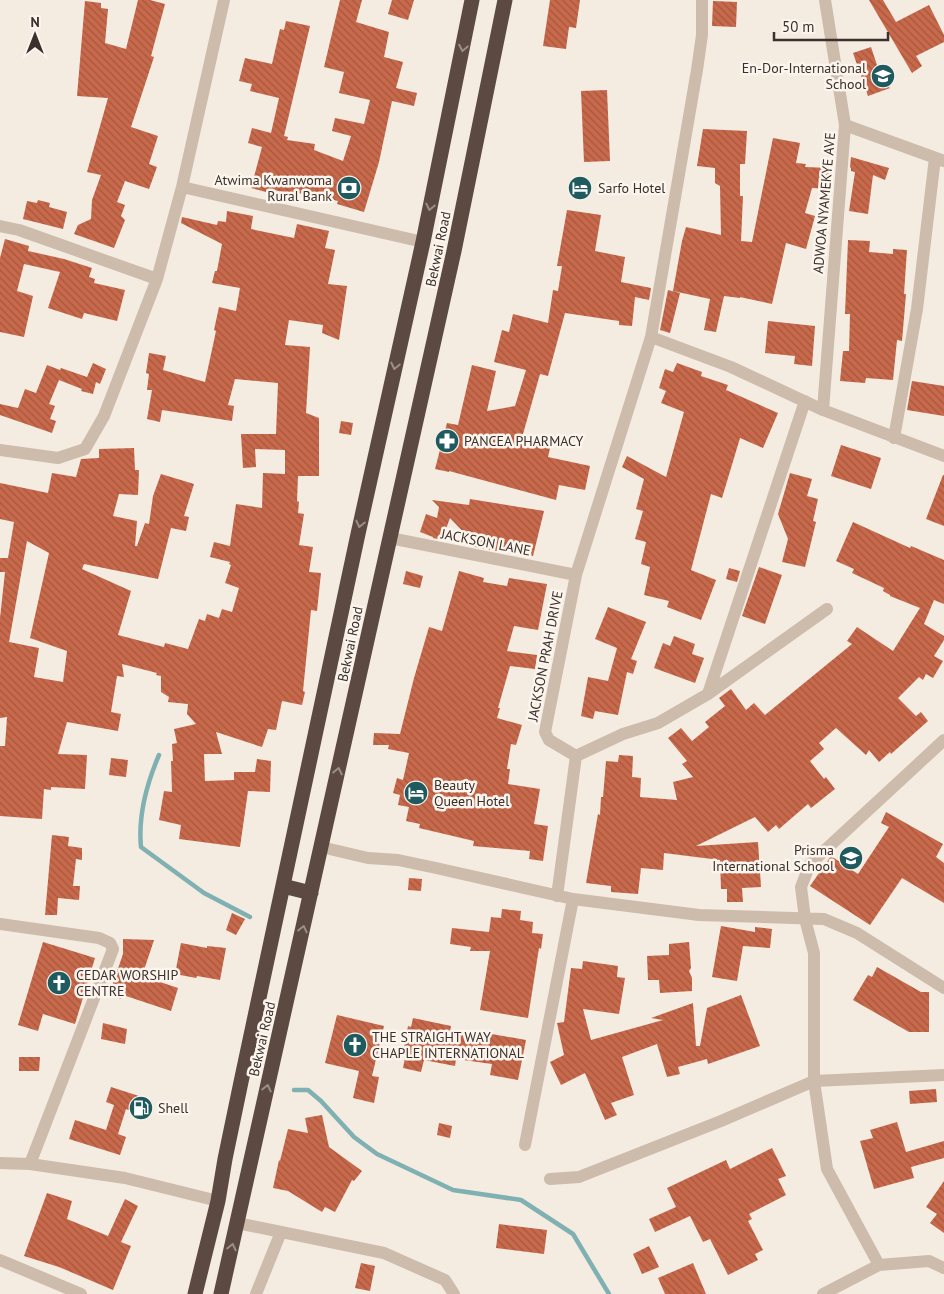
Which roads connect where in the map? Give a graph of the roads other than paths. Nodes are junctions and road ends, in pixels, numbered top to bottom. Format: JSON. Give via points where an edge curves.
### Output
{"nodes":[{"id":1,"x":224,"y":0,"type":"edge"},
{"id":2,"x":472,"y":0,"type":"edge"},
{"id":3,"x":505,"y":0,"type":"edge"},
{"id":4,"x":702,"y":0,"type":"edge"},
{"id":5,"x":825,"y":0,"type":"edge"},
{"id":6,"x":845,"y":125,"type":"junction"},
{"id":7,"x":940,"y":160,"type":"edge"},
{"id":8,"x":182,"y":187,"type":"junction"},
{"id":9,"x":0,"y":226,"type":"edge"},
{"id":10,"x":423,"y":242,"type":"junction"},
{"id":11,"x":157,"y":279,"type":"junction"},
{"id":12,"x":651,"y":336,"type":"junction"},
{"id":13,"x":806,"y":401,"type":"junction"},
{"id":14,"x":823,"y":410,"type":"junction"},
{"id":15,"x":894,"y":438,"type":"junction"},
{"id":16,"x":0,"y":450,"type":"edge"},
{"id":17,"x":944,"y":456,"type":"edge"},
{"id":18,"x":390,"y":538,"type":"junction"},
{"id":19,"x":576,"y":575,"type":"junction"},
{"id":20,"x":826,"y":609,"type":"dead end"},
{"id":21,"x":708,"y":694,"type":"junction"},
{"id":22,"x":944,"y":740,"type":"edge"},
{"id":23,"x":576,"y":756,"type":"junction"},
{"id":24,"x":322,"y":847,"type":"junction"},
{"id":25,"x":283,"y":886,"type":"junction"},
{"id":26,"x":311,"y":893,"type":"junction"},
{"id":27,"x":557,"y":896,"type":"junction"},
{"id":28,"x":573,"y":899,"type":"junction"},
{"id":29,"x":805,"y":919,"type":"junction"},
{"id":30,"x":0,"y":924,"type":"edge"},
{"id":31,"x":944,"y":988,"type":"edge"},
{"id":32,"x":944,"y":1075,"type":"edge"},
{"id":33,"x":814,"y":1081,"type":"junction"},
{"id":34,"x":525,"y":1145,"type":"dead end"},
{"id":35,"x":0,"y":1163,"type":"edge"},
{"id":36,"x":30,"y":1164,"type":"junction"},
{"id":37,"x":550,"y":1179,"type":"dead end"},
{"id":38,"x":218,"y":1201,"type":"junction"},
{"id":39,"x":237,"y":1223,"type":"junction"},
{"id":40,"x":281,"y":1232,"type":"junction"},
{"id":41,"x":0,"y":1260,"type":"edge"},
{"id":42,"x":879,"y":1266,"type":"junction"},
{"id":43,"x":944,"y":1268,"type":"edge"},
{"id":44,"x":81,"y":1294,"type":"edge"},
{"id":45,"x":195,"y":1294,"type":"edge"},
{"id":46,"x":221,"y":1294,"type":"edge"},
{"id":47,"x":256,"y":1294,"type":"edge"},
{"id":48,"x":454,"y":1294,"type":"edge"},
{"id":49,"x":823,"y":1294,"type":"edge"}],
"edges":[{"from":1,"to":8,"type":"street"},
{"from":2,"to":10,"type":"highway","name":"Bekwai Road","one_way":true},
{"from":3,"to":18,"type":"highway","name":"Bekwai Road","via":[[454,251]]},
{"from":4,"to":12,"type":"street","name":"JACKSON PRAH DRIVE","via":[[697,70]]},
{"from":5,"to":6,"type":"street","name":"ADWOA NYAMEKYE AVE"},
{"from":6,"to":7,"type":"street"},
{"from":6,"to":14,"type":"street","name":"ADWOA NYAMEKYE AVE"},
{"from":7,"to":15,"type":"street"},
{"from":8,"to":10,"type":"street"},
{"from":8,"to":11,"type":"street"},
{"from":9,"to":11,"type":"street"},
{"from":10,"to":25,"type":"highway","name":"Bekwai Road","one_way":true},
{"from":11,"to":16,"type":"street","via":[[104,416],[85,449],[58,458]]},
{"from":12,"to":13,"type":"street"},
{"from":12,"to":19,"type":"street","name":"JACKSON PRAH DRIVE"},
{"from":13,"to":14,"type":"street"},
{"from":13,"to":21,"type":"street"},
{"from":14,"to":15,"type":"street"},
{"from":15,"to":17,"type":"street"},
{"from":18,"to":19,"type":"street","name":"JACKSON LANE"},
{"from":24,"to":18,"type":"highway","name":"Bekwai Road","one_way":true},
{"from":19,"to":23,"type":"street","name":"JACKSON PRAH DRIVE","via":[[545,732],[549,740]]},
{"from":20,"to":21,"type":"street"},
{"from":21,"to":23,"type":"street","via":[[658,723],[623,734]]},
{"from":22,"to":29,"type":"street","via":[[810,864],[801,887]]},
{"from":23,"to":27,"type":"street"},
{"from":24,"to":26,"type":"highway","name":"Bekwai Road"},
{"from":24,"to":27,"type":"street","via":[[368,858],[398,860]]},
{"from":25,"to":26,"type":"highway"},
{"from":25,"to":38,"type":"highway","name":"Bekwai Road"},
{"from":39,"to":26,"type":"highway","name":"Bekwai Road","one_way":true},
{"from":27,"to":28,"type":"street"},
{"from":28,"to":29,"type":"street","via":[[699,915]]},
{"from":28,"to":34,"type":"street"},
{"from":29,"to":31,"type":"street","via":[[824,919],[857,933]]},
{"from":29,"to":33,"type":"street","via":[[814,953]]},
{"from":30,"to":36,"type":"street","via":[[99,938],[110,943],[113,950]]},
{"from":32,"to":33,"type":"street"},
{"from":33,"to":37,"type":"street","via":[[578,1177]]},
{"from":33,"to":42,"type":"street","via":[[827,1169]]},
{"from":35,"to":36,"type":"street"},
{"from":36,"to":38,"type":"street","via":[[125,1178]]},
{"from":38,"to":45,"type":"highway","name":"Bekwai Road"},
{"from":39,"to":40,"type":"street"},
{"from":46,"to":39,"type":"highway","name":"Bekwai Road","one_way":true},
{"from":40,"to":47,"type":"street"},
{"from":40,"to":48,"type":"street","via":[[384,1253],[445,1280]]},
{"from":41,"to":44,"type":"street"},
{"from":42,"to":43,"type":"street","via":[[929,1261]]},
{"from":42,"to":49,"type":"street"}]}
